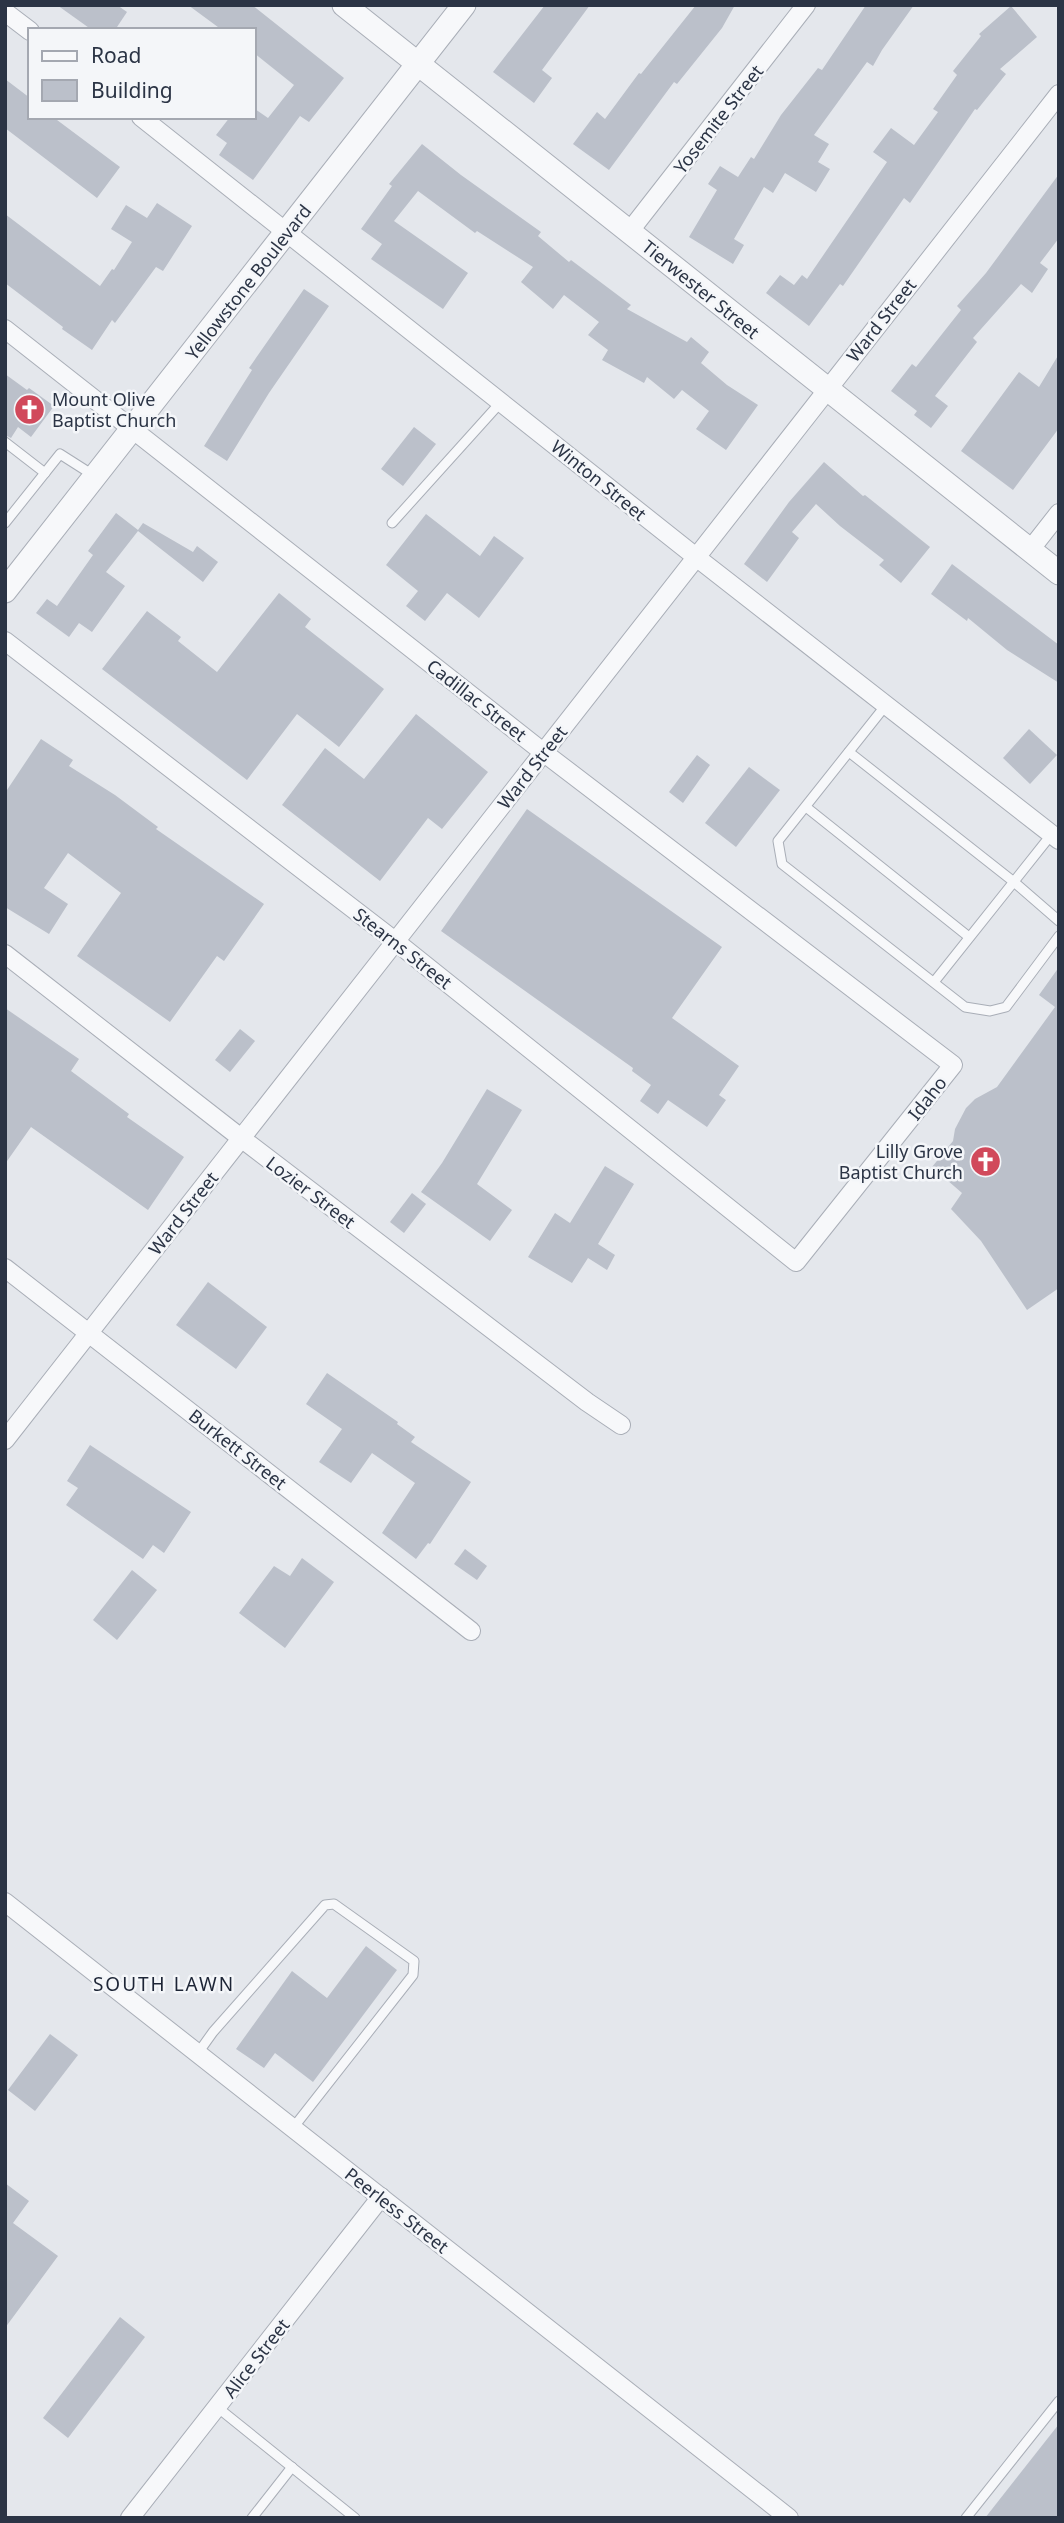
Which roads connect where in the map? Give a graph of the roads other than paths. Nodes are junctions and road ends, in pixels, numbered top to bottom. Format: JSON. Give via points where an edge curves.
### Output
{"nodes":[{"id":1,"x":344,"y":5,"type":"edge"},
{"id":2,"x":464,"y":5,"type":"edge"},
{"id":3,"x":806,"y":5,"type":"edge"},
{"id":4,"x":5,"y":12,"type":"edge"},
{"id":5,"x":28,"y":29,"type":"edge"},
{"id":6,"x":418,"y":64,"type":"junction"},
{"id":7,"x":1059,"y":93,"type":"edge"},
{"id":8,"x":144,"y":119,"type":"edge"},
{"id":9,"x":287,"y":231,"type":"junction"},
{"id":10,"x":629,"y":232,"type":"junction"},
{"id":11,"x":5,"y":329,"type":"edge"},
{"id":12,"x":827,"y":390,"type":"junction"},
{"id":13,"x":500,"y":402,"type":"junction"},
{"id":14,"x":132,"y":430,"type":"junction"},
{"id":15,"x":5,"y":442,"type":"edge"},
{"id":16,"x":45,"y":473,"type":"junction"},
{"id":17,"x":95,"y":477,"type":"junction"},
{"id":18,"x":1059,"y":513,"type":"edge"},
{"id":19,"x":6,"y":519,"type":"edge"},
{"id":20,"x":392,"y":523,"type":"dead end"},
{"id":21,"x":1030,"y":550,"type":"junction"},
{"id":22,"x":696,"y":557,"type":"junction"},
{"id":23,"x":1059,"y":573,"type":"edge"},
{"id":24,"x":5,"y":591,"type":"edge"},
{"id":25,"x":5,"y":641,"type":"edge"},
{"id":26,"x":886,"y":705,"type":"junction"},
{"id":27,"x":543,"y":752,"type":"junction"},
{"id":28,"x":849,"y":752,"type":"junction"},
{"id":29,"x":806,"y":807,"type":"junction"},
{"id":30,"x":1055,"y":837,"type":"edge"},
{"id":31,"x":1014,"y":882,"type":"junction"},
{"id":32,"x":1059,"y":921,"type":"edge"},
{"id":33,"x":1059,"y":936,"type":"edge"},
{"id":34,"x":969,"y":937,"type":"junction"},
{"id":35,"x":395,"y":941,"type":"junction"},
{"id":36,"x":5,"y":954,"type":"edge"},
{"id":37,"x":934,"y":982,"type":"junction"},
{"id":38,"x":953,"y":1065,"type":"joint"},
{"id":39,"x":241,"y":1138,"type":"junction"},
{"id":40,"x":796,"y":1262,"type":"joint"},
{"id":41,"x":5,"y":1268,"type":"edge"},
{"id":42,"x":89,"y":1333,"type":"junction"},
{"id":43,"x":621,"y":1425,"type":"dead end"},
{"id":44,"x":5,"y":1440,"type":"edge"},
{"id":45,"x":471,"y":1631,"type":"dead end"},
{"id":46,"x":5,"y":1902,"type":"edge"},
{"id":47,"x":198,"y":2053,"type":"junction"},
{"id":48,"x":293,"y":2128,"type":"junction"},
{"id":49,"x":382,"y":2197,"type":"junction"},
{"id":50,"x":1059,"y":2401,"type":"edge"},
{"id":51,"x":217,"y":2407,"type":"junction"},
{"id":52,"x":292,"y":2467,"type":"junction"},
{"id":53,"x":130,"y":2518,"type":"edge"},
{"id":54,"x":251,"y":2518,"type":"edge"},
{"id":55,"x":355,"y":2518,"type":"edge"},
{"id":56,"x":789,"y":2518,"type":"edge"},
{"id":57,"x":966,"y":2518,"type":"edge"}],
"edges":[{"from":1,"to":6,"type":"street","name":"Tierwester Street"},
{"from":2,"to":6,"type":"street","name":"Yellowstone Boulevard"},
{"from":3,"to":10,"type":"street","name":"Yosemite Street"},
{"from":4,"to":5,"type":"street"},
{"from":6,"to":9,"type":"street","name":"Yellowstone Boulevard"},
{"from":6,"to":10,"type":"street","name":"Tierwester Street"},
{"from":7,"to":12,"type":"street","name":"Ward Street"},
{"from":8,"to":9,"type":"street","name":"Winton Street"},
{"from":9,"to":13,"type":"street","name":"Winton Street"},
{"from":9,"to":14,"type":"street","name":"Yellowstone Boulevard"},
{"from":10,"to":12,"type":"street","name":"Tierwester Street"},
{"from":11,"to":14,"type":"street","name":"Cadillac Street"},
{"from":12,"to":21,"type":"street","name":"Tierwester Street"},
{"from":12,"to":22,"type":"street","name":"Ward Street"},
{"from":13,"to":20,"type":"lane"},
{"from":13,"to":22,"type":"street","name":"Winton Street"},
{"from":14,"to":17,"type":"street","name":"Yellowstone Boulevard"},
{"from":14,"to":27,"type":"street","name":"Cadillac Street"},
{"from":15,"to":16,"type":"lane"},
{"from":16,"to":17,"type":"lane","via":[[60,454]]},
{"from":16,"to":19,"type":"lane"},
{"from":17,"to":24,"type":"street","name":"Yellowstone Boulevard"},
{"from":18,"to":21,"type":"street"},
{"from":21,"to":23,"type":"street","name":"Tierwester Street"},
{"from":22,"to":26,"type":"street","name":"Winton Street"},
{"from":22,"to":27,"type":"street","name":"Ward Street"},
{"from":25,"to":35,"type":"street","name":"Stearns Street"},
{"from":26,"to":28,"type":"lane"},
{"from":26,"to":30,"type":"street","name":"Winton Street"},
{"from":27,"to":35,"type":"street","name":"Ward Street"},
{"from":27,"to":38,"type":"street","name":"Cadillac Street"},
{"from":28,"to":29,"type":"lane"},
{"from":28,"to":31,"type":"lane"},
{"from":29,"to":34,"type":"lane"},
{"from":29,"to":37,"type":"lane","via":[[778,841],[782,864]]},
{"from":30,"to":31,"type":"lane"},
{"from":31,"to":32,"type":"lane"},
{"from":31,"to":34,"type":"lane"},
{"from":33,"to":37,"type":"lane","via":[[1006,1007],[965,1006]]},
{"from":34,"to":37,"type":"lane"},
{"from":35,"to":39,"type":"street","name":"Ward Street"},
{"from":35,"to":40,"type":"street","name":"Stearns Street"},
{"from":36,"to":39,"type":"street","name":"Lozier Street"},
{"from":38,"to":40,"type":"street","name":"Idaho"},
{"from":39,"to":42,"type":"street","name":"Ward Street"},
{"from":39,"to":43,"type":"street","name":"Lozier Street"},
{"from":41,"to":42,"type":"street","name":"Burkett Street"},
{"from":42,"to":44,"type":"street","name":"Ward Street"},
{"from":42,"to":45,"type":"street","name":"Burkett Street"},
{"from":46,"to":47,"type":"street","name":"Peerless Street"},
{"from":47,"to":48,"type":"street","name":"Peerless Street"},
{"from":47,"to":48,"type":"lane","via":[[326,1905],[334,1905],[414,1961],[413,1975]]},
{"from":48,"to":49,"type":"street","name":"Peerless Street"},
{"from":49,"to":51,"type":"street","name":"Alice Street"},
{"from":49,"to":56,"type":"street","name":"Peerless Street"},
{"from":50,"to":57,"type":"lane"},
{"from":51,"to":52,"type":"lane"},
{"from":51,"to":53,"type":"street","name":"Alice Street"},
{"from":52,"to":54,"type":"lane"},
{"from":52,"to":55,"type":"lane"}]}
